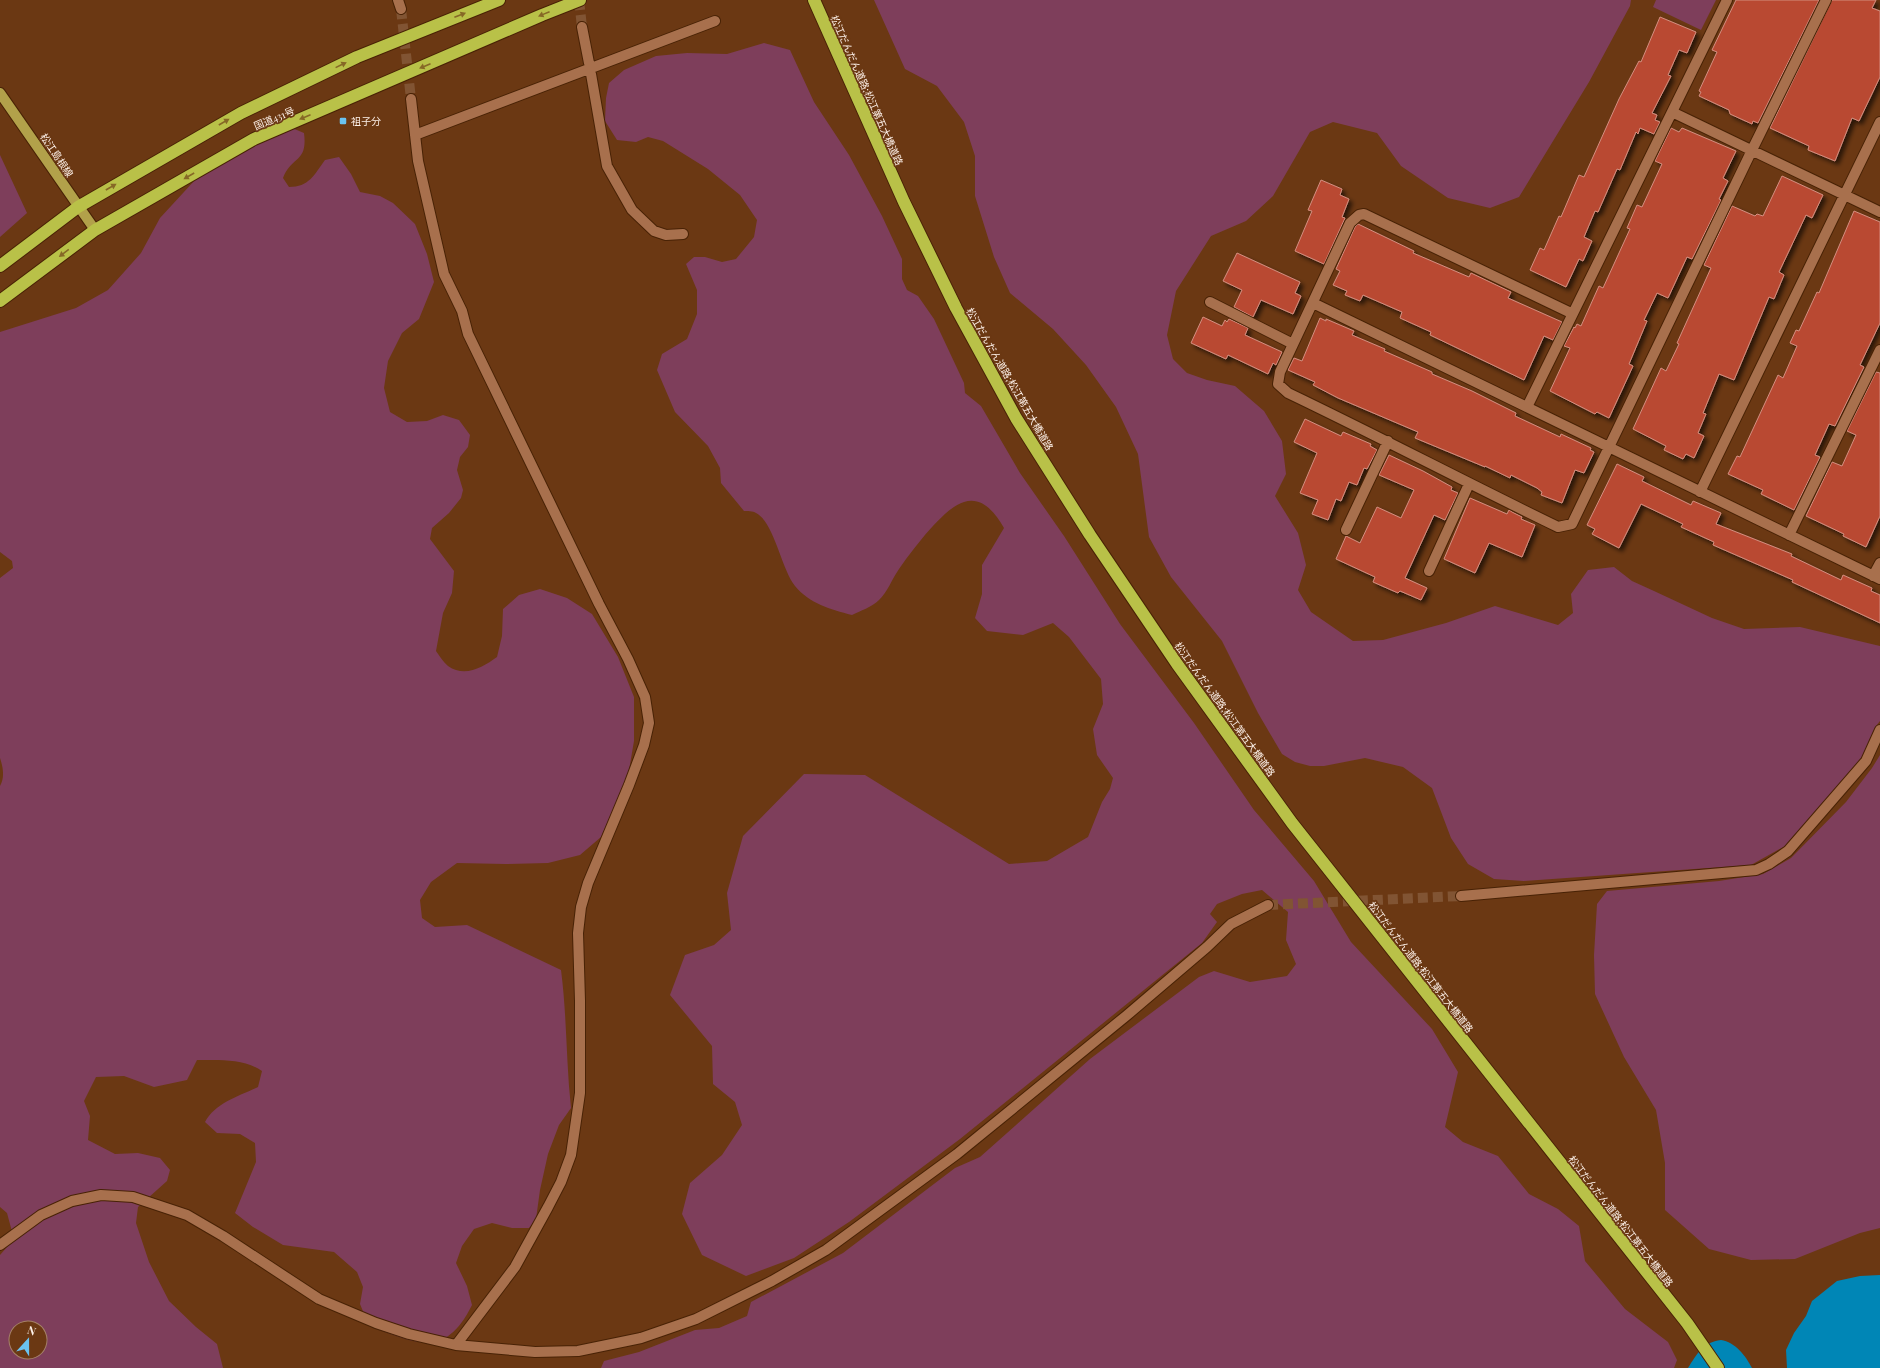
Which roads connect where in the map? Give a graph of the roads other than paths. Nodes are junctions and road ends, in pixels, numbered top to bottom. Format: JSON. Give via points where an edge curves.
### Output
{"nodes":[{"id":1,"x":499,"y":0,"type":"edge"},
{"id":2,"x":580,"y":0,"type":"edge"},
{"id":3,"x":814,"y":0,"type":"edge"},
{"id":4,"x":1727,"y":0,"type":"edge"},
{"id":5,"x":1826,"y":0,"type":"edge"},
{"id":6,"x":715,"y":21,"type":"dead end"},
{"id":7,"x":582,"y":27,"type":"tunnel mouth"},
{"id":8,"x":589,"y":63,"type":"dead end"},
{"id":9,"x":591,"y":74,"type":"dead end"},
{"id":10,"x":0,"y":93,"type":"edge"},
{"id":11,"x":411,"y":99,"type":"tunnel mouth"},
{"id":12,"x":1672,"y":112,"type":"junction"},
{"id":13,"x":1880,"y":122,"type":"edge"},
{"id":14,"x":415,"y":135,"type":"junction"},
{"id":15,"x":1752,"y":150,"type":"junction"},
{"id":16,"x":1845,"y":195,"type":"junction"},
{"id":17,"x":78,"y":207,"type":"junction"},
{"id":18,"x":1880,"y":212,"type":"edge"},
{"id":19,"x":95,"y":230,"type":"junction"},
{"id":20,"x":683,"y":234,"type":"dead end"},
{"id":21,"x":0,"y":266,"type":"edge"},
{"id":22,"x":0,"y":301,"type":"edge"},
{"id":23,"x":1210,"y":302,"type":"dead end"},
{"id":24,"x":1313,"y":303,"type":"junction"},
{"id":25,"x":1571,"y":313,"type":"junction"},
{"id":26,"x":1293,"y":344,"type":"junction"},
{"id":27,"x":1880,"y":350,"type":"edge"},
{"id":28,"x":1527,"y":407,"type":"junction"},
{"id":29,"x":1388,"y":441,"type":"junction"},
{"id":30,"x":1609,"y":447,"type":"junction"},
{"id":31,"x":1469,"y":484,"type":"junction"},
{"id":32,"x":1700,"y":492,"type":"junction"},
{"id":33,"x":1346,"y":530,"type":"dead end"},
{"id":34,"x":1789,"y":535,"type":"junction"},
{"id":35,"x":1880,"y":563,"type":"edge"},
{"id":36,"x":1429,"y":572,"type":"dead end"},
{"id":37,"x":1877,"y":578,"type":"edge"},
{"id":38,"x":1880,"y":730,"type":"edge"},
{"id":39,"x":1462,"y":896,"type":"tunnel mouth"},
{"id":40,"x":1268,"y":905,"type":"tunnel mouth"},
{"id":41,"x":0,"y":1245,"type":"edge"},
{"id":42,"x":456,"y":1345,"type":"junction"},
{"id":43,"x":1718,"y":1368,"type":"edge"}],
"edges":[{"from":17,"to":1,"type":"highway","name":"国道431号","one_way":true,"via":[[241,113],[357,57]]},
{"from":2,"to":19,"type":"highway","name":"国道431号","one_way":true,"via":[[254,139]]},
{"from":3,"to":43,"type":"highway","name":"松江だんだん道路;松江第五大橋道路","via":[[904,202],[956,308],[1016,418],[1090,535],[1177,664],[1292,823],[1687,1323]]},
{"from":4,"to":12,"type":"street"},
{"from":5,"to":15,"type":"street"},
{"from":6,"to":14,"type":"street"},
{"from":7,"to":8,"type":"street"},
{"from":9,"to":20,"type":"street","via":[[607,166],[632,210],[654,231],[666,235]]},
{"from":10,"to":17,"type":"main road","name":"松江島根線"},
{"from":11,"to":14,"type":"street"},
{"from":12,"to":15,"type":"street"},
{"from":12,"to":25,"type":"street"},
{"from":13,"to":16,"type":"street"},
{"from":14,"to":42,"type":"street","via":[[418,161],[444,274],[462,311],[468,334],[628,659],[645,697],[649,723],[632,778],[588,883],[581,907],[578,933],[580,1093],[570,1155],[561,1182],[515,1267]]},
{"from":15,"to":16,"type":"street"},
{"from":15,"to":30,"type":"street"},
{"from":16,"to":18,"type":"street"},
{"from":16,"to":32,"type":"street"},
{"from":17,"to":19,"type":"main road","name":"松江島根線"},
{"from":17,"to":21,"type":"highway","name":"国道431号"},
{"from":19,"to":22,"type":"highway","name":"国道431号","one_way":true},
{"from":23,"to":26,"type":"street"},
{"from":24,"to":25,"type":"street","via":[[1350,223],[1364,214]]},
{"from":24,"to":26,"type":"street"},
{"from":24,"to":28,"type":"street"},
{"from":25,"to":28,"type":"street"},
{"from":26,"to":29,"type":"street","via":[[1278,378],[1278,384],[1282,389]]},
{"from":27,"to":34,"type":"street"},
{"from":28,"to":30,"type":"street"},
{"from":29,"to":31,"type":"street"},
{"from":29,"to":33,"type":"street"},
{"from":30,"to":31,"type":"street","via":[[1572,524],[1558,527]]},
{"from":30,"to":32,"type":"street"},
{"from":31,"to":36,"type":"street"},
{"from":32,"to":34,"type":"street"},
{"from":34,"to":37,"type":"street"},
{"from":35,"to":37,"type":"street"},
{"from":38,"to":39,"type":"street","via":[[1866,761],[1788,851],[1756,870]]},
{"from":40,"to":42,"type":"street","via":[[1231,924],[1137,1006],[957,1154],[826,1250],[772,1281],[696,1319],[641,1338],[585,1350],[535,1352]]},
{"from":41,"to":42,"type":"street","via":[[41,1215],[72,1201],[101,1195],[133,1197],[187,1215],[319,1300],[409,1334]]}]}
